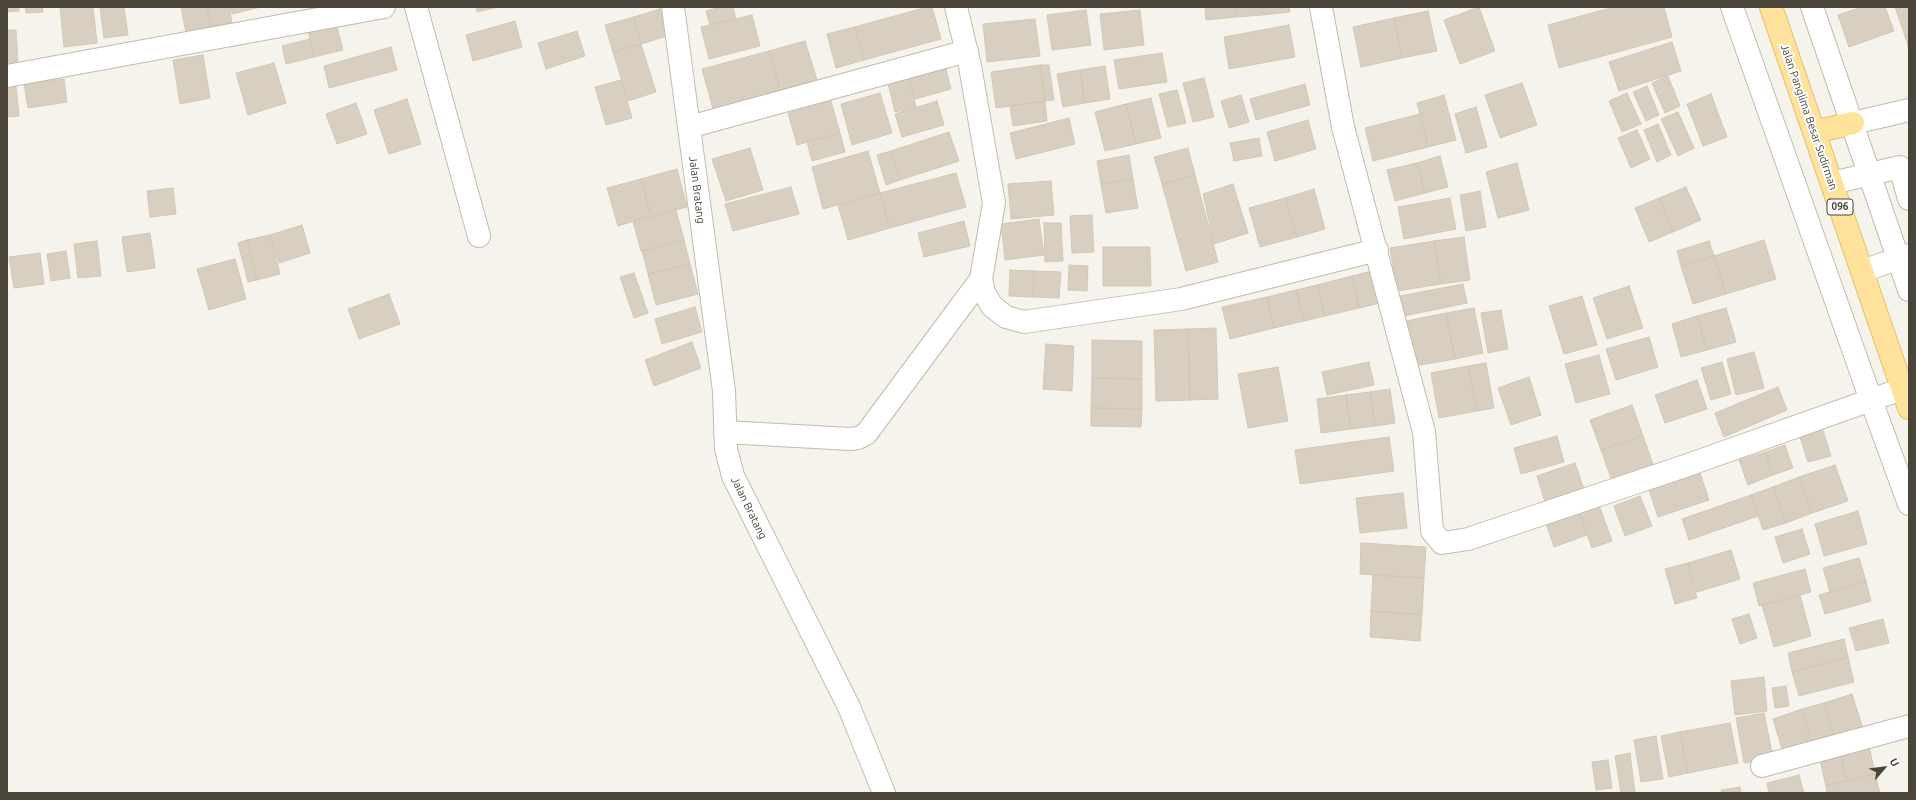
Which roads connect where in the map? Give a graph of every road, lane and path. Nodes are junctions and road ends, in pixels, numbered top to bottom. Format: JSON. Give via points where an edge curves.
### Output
{"nodes":[{"id":1,"x":384,"y":7,"type":"edge"},
{"id":2,"x":416,"y":7,"type":"edge"},
{"id":3,"x":672,"y":7,"type":"edge"},
{"id":4,"x":956,"y":7,"type":"edge"},
{"id":5,"x":1321,"y":7,"type":"edge"},
{"id":6,"x":1732,"y":7,"type":"edge"},
{"id":7,"x":1772,"y":7,"type":"edge"},
{"id":8,"x":1812,"y":7,"type":"edge"},
{"id":9,"x":967,"y":51,"type":"junction"},
{"id":10,"x":7,"y":76,"type":"edge"},
{"id":11,"x":1909,"y":110,"type":"edge"},
{"id":12,"x":1853,"y":123,"type":"junction"},
{"id":13,"x":689,"y":127,"type":"junction"},
{"id":14,"x":1814,"y":132,"type":"junction"},
{"id":15,"x":1870,"y":174,"type":"junction"},
{"id":16,"x":1832,"y":183,"type":"junction"},
{"id":17,"x":1909,"y":199,"type":"edge"},
{"id":18,"x":479,"y":236,"type":"dead end"},
{"id":19,"x":1377,"y":250,"type":"junction"},
{"id":20,"x":1904,"y":257,"type":"edge"},
{"id":21,"x":1862,"y":271,"type":"junction"},
{"id":22,"x":981,"y":280,"type":"junction"},
{"id":23,"x":1909,"y":290,"type":"edge"},
{"id":24,"x":1906,"y":398,"type":"edge"},
{"id":25,"x":1871,"y":400,"type":"junction"},
{"id":26,"x":725,"y":432,"type":"junction"},
{"id":27,"x":1909,"y":504,"type":"edge"},
{"id":28,"x":1909,"y":726,"type":"edge"},
{"id":29,"x":1762,"y":766,"type":"dead end"},
{"id":30,"x":884,"y":793,"type":"edge"}],
"edges":[{"from":1,"to":10,"type":"street"},
{"from":2,"to":18,"type":"street"},
{"from":3,"to":13,"type":"street","name":"Jalan Bratang"},
{"from":4,"to":9,"type":"street"},
{"from":5,"to":19,"type":"street","via":[[1344,127]]},
{"from":6,"to":25,"type":"street"},
{"from":7,"to":14,"type":"main road","name":"Jalan Panglima Besar Sudirman","number":"096"},
{"from":8,"to":12,"type":"street"},
{"from":9,"to":13,"type":"street"},
{"from":9,"to":22,"type":"street","via":[[994,203]]},
{"from":11,"to":12,"type":"street"},
{"from":12,"to":14,"type":"main road"},
{"from":12,"to":15,"type":"street"},
{"from":13,"to":26,"type":"street","name":"Jalan Bratang","via":[[724,391]]},
{"from":14,"to":16,"type":"main road","name":"Jalan Panglima Besar Sudirman","number":"096"},
{"from":15,"to":16,"type":"street"},
{"from":15,"to":17,"type":"street","via":[[1900,167]]},
{"from":15,"to":20,"type":"street"},
{"from":16,"to":21,"type":"main road","name":"Jalan Panglima Besar Sudirman","number":"096"},
{"from":19,"to":22,"type":"street","via":[[1182,299],[1024,322],[1006,316],[992,306],[984,293]]},
{"from":19,"to":25,"type":"street","via":[[1424,432],[1432,531],[1442,543],[1468,539]]},
{"from":20,"to":21,"type":"street"},
{"from":20,"to":23,"type":"street"},
{"from":21,"to":24,"type":"main road","name":"Jalan Panglima Besar Sudirman","number":"096"},
{"from":22,"to":26,"type":"street","via":[[866,434],[850,439]]},
{"from":24,"to":25,"type":"street"},
{"from":25,"to":27,"type":"street"},
{"from":26,"to":30,"type":"street","name":"Jalan Bratang","via":[[726,449],[733,476],[849,707]]},
{"from":28,"to":29,"type":"street"}]}
